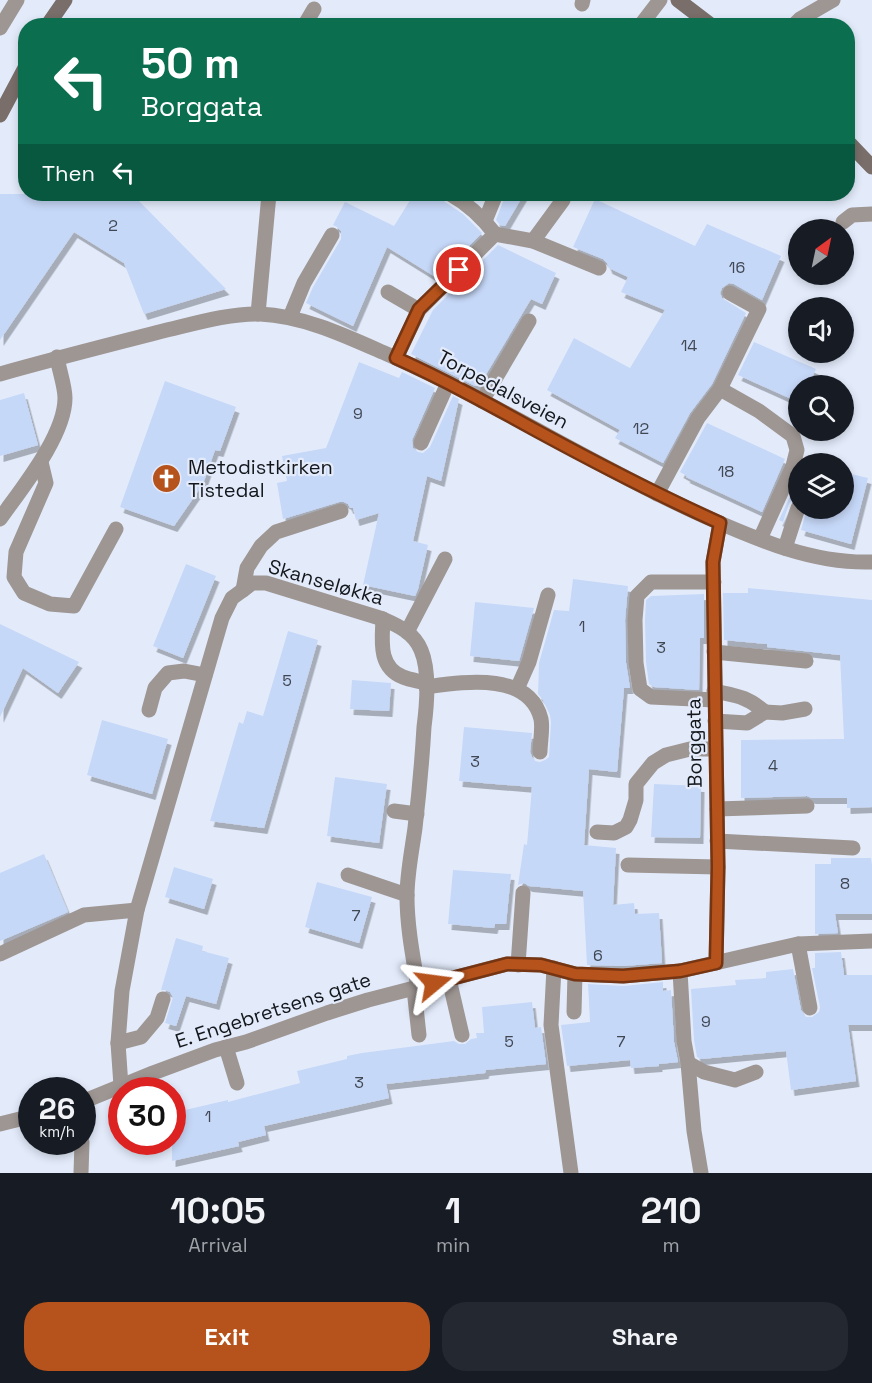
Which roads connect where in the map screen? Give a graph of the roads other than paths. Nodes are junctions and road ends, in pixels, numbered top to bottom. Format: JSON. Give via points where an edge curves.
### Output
{"nodes":[{"id":1,"x":16,"y":0,"type":"edge"},
{"id":2,"x":65,"y":0,"type":"edge"},
{"id":3,"x":660,"y":0,"type":"edge"},
{"id":4,"x":678,"y":0,"type":"edge"},
{"id":5,"x":833,"y":0,"type":"edge"},
{"id":6,"x":314,"y":9,"type":"dead end"},
{"id":7,"x":53,"y":18,"type":"edge"},
{"id":8,"x":309,"y":18,"type":"edge"},
{"id":9,"x":646,"y":18,"type":"edge"},
{"id":10,"x":702,"y":18,"type":"edge"},
{"id":11,"x":802,"y":18,"type":"edge"},
{"id":12,"x":0,"y":28,"type":"edge"},
{"id":13,"x":18,"y":81,"type":"edge"},
{"id":14,"x":0,"y":115,"type":"edge"},
{"id":15,"x":855,"y":149,"type":"edge"},
{"id":16,"x":872,"y":167,"type":"edge"},
{"id":17,"x":268,"y":201,"type":"edge"},
{"id":18,"x":464,"y":201,"type":"edge"},
{"id":19,"x":493,"y":201,"type":"edge"},
{"id":20,"x":562,"y":201,"type":"edge"},
{"id":21,"x":872,"y":214,"type":"edge"},
{"id":22,"x":847,"y":219,"type":"edge"},
{"id":23,"x":484,"y":220,"type":"junction"},
{"id":24,"x":495,"y":234,"type":"junction"},
{"id":25,"x":332,"y":235,"type":"dead end"},
{"id":26,"x":533,"y":241,"type":"junction"},
{"id":27,"x":599,"y":268,"type":"dead end"},
{"id":28,"x":388,"y":292,"type":"dead end"},
{"id":29,"x":730,"y":293,"type":"dead end"},
{"id":30,"x":419,"y":309,"type":"junction"},
{"id":31,"x":258,"y":314,"type":"junction"},
{"id":32,"x":290,"y":317,"type":"junction"},
{"id":33,"x":529,"y":321,"type":"dead end"},
{"id":34,"x":57,"y":357,"type":"junction"},
{"id":35,"x":396,"y":358,"type":"junction"},
{"id":36,"x":0,"y":374,"type":"edge"},
{"id":37,"x":448,"y":383,"type":"junction"},
{"id":38,"x":720,"y":389,"type":"junction"},
{"id":39,"x":482,"y":401,"type":"junction"},
{"id":40,"x":421,"y":443,"type":"dead end"},
{"id":41,"x":41,"y":462,"type":"junction"},
{"id":42,"x":657,"y":494,"type":"junction"},
{"id":43,"x":341,"y":511,"type":"dead end"},
{"id":44,"x":0,"y":519,"type":"edge"},
{"id":45,"x":794,"y":519,"type":"edge"},
{"id":46,"x":720,"y":523,"type":"junction"},
{"id":47,"x":116,"y":529,"type":"dead end"},
{"id":48,"x":760,"y":539,"type":"junction"},
{"id":49,"x":785,"y":548,"type":"junction"},
{"id":50,"x":445,"y":560,"type":"dead end"},
{"id":51,"x":872,"y":562,"type":"edge"},
{"id":52,"x":714,"y":582,"type":"junction"},
{"id":53,"x":243,"y":590,"type":"junction"},
{"id":54,"x":548,"y":595,"type":"dead end"},
{"id":55,"x":383,"y":619,"type":"junction"},
{"id":56,"x":407,"y":632,"type":"junction"},
{"id":57,"x":714,"y":652,"type":"junction"},
{"id":58,"x":806,"y":662,"type":"dead end"},
{"id":59,"x":205,"y":675,"type":"junction"},
{"id":60,"x":426,"y":685,"type":"junction"},
{"id":61,"x":517,"y":689,"type":"junction"},
{"id":62,"x":715,"y":695,"type":"junction"},
{"id":63,"x":805,"y":709,"type":"dead end"},
{"id":64,"x":149,"y":710,"type":"dead end"},
{"id":65,"x":765,"y":712,"type":"junction"},
{"id":66,"x":715,"y":721,"type":"junction"},
{"id":67,"x":716,"y":749,"type":"junction"},
{"id":68,"x":540,"y":752,"type":"dead end"},
{"id":69,"x":807,"y":806,"type":"dead end"},
{"id":70,"x":717,"y":809,"type":"junction"},
{"id":71,"x":394,"y":811,"type":"dead end"},
{"id":72,"x":417,"y":813,"type":"junction"},
{"id":73,"x":597,"y":832,"type":"dead end"},
{"id":74,"x":717,"y":841,"type":"junction"},
{"id":75,"x":853,"y":848,"type":"dead end"},
{"id":76,"x":627,"y":866,"type":"dead end"},
{"id":77,"x":718,"y":867,"type":"junction"},
{"id":78,"x":348,"y":875,"type":"dead end"},
{"id":79,"x":523,"y":893,"type":"dead end"},
{"id":80,"x":407,"y":895,"type":"junction"},
{"id":81,"x":137,"y":910,"type":"junction"},
{"id":82,"x":872,"y":941,"type":"edge"},
{"id":83,"x":798,"y":944,"type":"junction"},
{"id":84,"x":0,"y":954,"type":"edge"},
{"id":85,"x":716,"y":963,"type":"junction"},
{"id":86,"x":518,"y":964,"type":"junction"},
{"id":87,"x":554,"y":968,"type":"junction"},
{"id":88,"x":680,"y":971,"type":"junction"},
{"id":89,"x":575,"y":974,"type":"junction"},
{"id":90,"x":449,"y":979,"type":"junction"},
{"id":91,"x":416,"y":988,"type":"junction"},
{"id":92,"x":163,"y":999,"type":"dead end"},
{"id":93,"x":810,"y":1008,"type":"dead end"},
{"id":94,"x":574,"y":1012,"type":"dead end"},
{"id":95,"x":419,"y":1035,"type":"dead end"},
{"id":96,"x":462,"y":1035,"type":"dead end"},
{"id":97,"x":118,"y":1043,"type":"junction"},
{"id":98,"x":226,"y":1047,"type":"junction"},
{"id":99,"x":688,"y":1063,"type":"junction"},
{"id":100,"x":756,"y":1072,"type":"dead end"},
{"id":101,"x":120,"y":1077,"type":"edge"},
{"id":102,"x":144,"y":1077,"type":"edge"},
{"id":103,"x":237,"y":1083,"type":"dead end"},
{"id":104,"x":18,"y":1120,"type":"edge"},
{"id":105,"x":0,"y":1124,"type":"edge"},
{"id":106,"x":82,"y":1155,"type":"edge"},
{"id":107,"x":81,"y":1173,"type":"edge"},
{"id":108,"x":571,"y":1173,"type":"edge"},
{"id":109,"x":701,"y":1173,"type":"edge"}],
"edges":[{"from":1,"to":12,"type":"street"},
{"from":2,"to":7,"type":"main road"},
{"from":3,"to":9,"type":"street"},
{"from":4,"to":10,"type":"main road"},
{"from":5,"to":11,"type":"street"},
{"from":6,"to":8,"type":"street"},
{"from":13,"to":14,"type":"main road"},
{"from":15,"to":16,"type":"main road"},
{"from":17,"to":31,"type":"street"},
{"from":18,"to":23,"type":"street"},
{"from":19,"to":23,"type":"street"},
{"from":20,"to":26,"type":"street"},
{"from":21,"to":22,"type":"street"},
{"from":23,"to":24,"type":"street"},
{"from":24,"to":26,"type":"street"},
{"from":24,"to":30,"type":"street"},
{"from":25,"to":32,"type":"street","via":[[304,283]]},
{"from":26,"to":27,"type":"street"},
{"from":28,"to":30,"type":"street"},
{"from":29,"to":38,"type":"street","via":[[759,309]]},
{"from":30,"to":35,"type":"street"},
{"from":31,"to":32,"type":"street","name":"Torpedalsveien"},
{"from":31,"to":34,"type":"street","name":"Torpedalsveien","via":[[215,318]]},
{"from":32,"to":35,"type":"street","name":"Torpedalsveien"},
{"from":33,"to":39,"type":"street"},
{"from":34,"to":36,"type":"street","name":"Torpedalsveien"},
{"from":34,"to":41,"type":"street","via":[[65,398],[56,431]]},
{"from":35,"to":37,"type":"street","name":"Torpedalsveien"},
{"from":37,"to":39,"type":"street","name":"Torpedalsveien"},
{"from":37,"to":40,"type":"street"},
{"from":38,"to":42,"type":"street","via":[[698,418]]},
{"from":38,"to":48,"type":"street","via":[[793,436],[797,450]]},
{"from":39,"to":42,"type":"street","name":"Torpedalsveien"},
{"from":41,"to":44,"type":"street"},
{"from":41,"to":47,"type":"street","via":[[46,483],[16,552],[14,577],[24,593],[51,604],[74,606]]},
{"from":42,"to":46,"type":"street","name":"Torpedalsveien"},
{"from":43,"to":53,"type":"street","via":[[276,532],[247,568]]},
{"from":45,"to":49,"type":"street"},
{"from":46,"to":48,"type":"street","name":"Torpedalsveien"},
{"from":46,"to":52,"type":"street","name":"Borggata","via":[[713,562]]},
{"from":48,"to":49,"type":"street","name":"Torpedalsveien"},
{"from":49,"to":51,"type":"street","name":"Torpedalsveien","via":[[824,558]]},
{"from":50,"to":56,"type":"street"},
{"from":52,"to":57,"type":"street","name":"Borggata"},
{"from":52,"to":62,"type":"street","via":[[651,582],[637,596],[635,620],[640,689],[651,697]]},
{"from":53,"to":55,"type":"street","name":"Skanseløkka","via":[[252,583],[266,583]]},
{"from":53,"to":59,"type":"street","name":"Skanseløkka","via":[[232,598],[222,618]]},
{"from":54,"to":61,"type":"street","via":[[530,662]]},
{"from":55,"to":56,"type":"street","name":"Skanseløkka"},
{"from":55,"to":60,"type":"street","via":[[381,651],[392,671]]},
{"from":56,"to":60,"type":"street","name":"Skanseløkka","via":[[422,652]]},
{"from":57,"to":58,"type":"street"},
{"from":57,"to":62,"type":"street","name":"Borggata"},
{"from":59,"to":64,"type":"street","via":[[168,673],[155,688]]},
{"from":59,"to":81,"type":"street","name":"Skanseløkka"},
{"from":60,"to":61,"type":"street","via":[[466,682]]},
{"from":60,"to":72,"type":"street","name":"Skanseløkka"},
{"from":61,"to":68,"type":"street","via":[[532,701],[541,720]]},
{"from":62,"to":65,"type":"street","via":[[744,697]]},
{"from":62,"to":66,"type":"street","name":"Borggata"},
{"from":63,"to":65,"type":"street"},
{"from":65,"to":66,"type":"street","via":[[747,723]]},
{"from":66,"to":67,"type":"street","name":"Borggata"},
{"from":67,"to":70,"type":"street","name":"Borggata"},
{"from":67,"to":73,"type":"street","via":[[690,749],[652,763],[636,784],[636,800],[626,827],[614,833]]},
{"from":69,"to":70,"type":"street"},
{"from":70,"to":74,"type":"street","name":"Borggata"},
{"from":71,"to":72,"type":"street"},
{"from":72,"to":80,"type":"street","name":"Skanseløkka"},
{"from":74,"to":75,"type":"street"},
{"from":74,"to":77,"type":"street","name":"Borggata"},
{"from":76,"to":77,"type":"street"},
{"from":77,"to":85,"type":"street","name":"Borggata"},
{"from":78,"to":80,"type":"street"},
{"from":79,"to":86,"type":"street"},
{"from":80,"to":91,"type":"street","name":"Skanseløkka"},
{"from":81,"to":84,"type":"street","via":[[84,915]]},
{"from":81,"to":97,"type":"street","name":"Skanseløkka","via":[[122,991]]},
{"from":82,"to":83,"type":"street","name":"E. Engebretsens gate"},
{"from":83,"to":85,"type":"street","name":"E. Engebretsens gate"},
{"from":83,"to":93,"type":"street"},
{"from":85,"to":88,"type":"street","name":"E. Engebretsens gate"},
{"from":86,"to":87,"type":"street","name":"E. Engebretsens gate"},
{"from":86,"to":90,"type":"street","name":"E. Engebretsens gate"},
{"from":87,"to":89,"type":"street","name":"E. Engebretsens gate"},
{"from":87,"to":108,"type":"street","via":[[551,1025]]},
{"from":88,"to":89,"type":"street","name":"E. Engebretsens gate","via":[[623,976]]},
{"from":88,"to":99,"type":"street"},
{"from":89,"to":94,"type":"street"},
{"from":90,"to":91,"type":"street","name":"E. Engebretsens gate"},
{"from":90,"to":96,"type":"street"},
{"from":91,"to":95,"type":"street","name":"Skanseløkka"},
{"from":91,"to":98,"type":"street","name":"E. Engebretsens gate"},
{"from":92,"to":97,"type":"street","via":[[157,1018],[141,1037]]},
{"from":97,"to":101,"type":"street","name":"Skanseløkka"},
{"from":98,"to":102,"type":"street","name":"E. Engebretsens gate"},
{"from":98,"to":103,"type":"street"},
{"from":99,"to":100,"type":"street","via":[[704,1072],[735,1080]]},
{"from":99,"to":109,"type":"street"},
{"from":104,"to":105,"type":"street"},
{"from":106,"to":107,"type":"street"}]}
